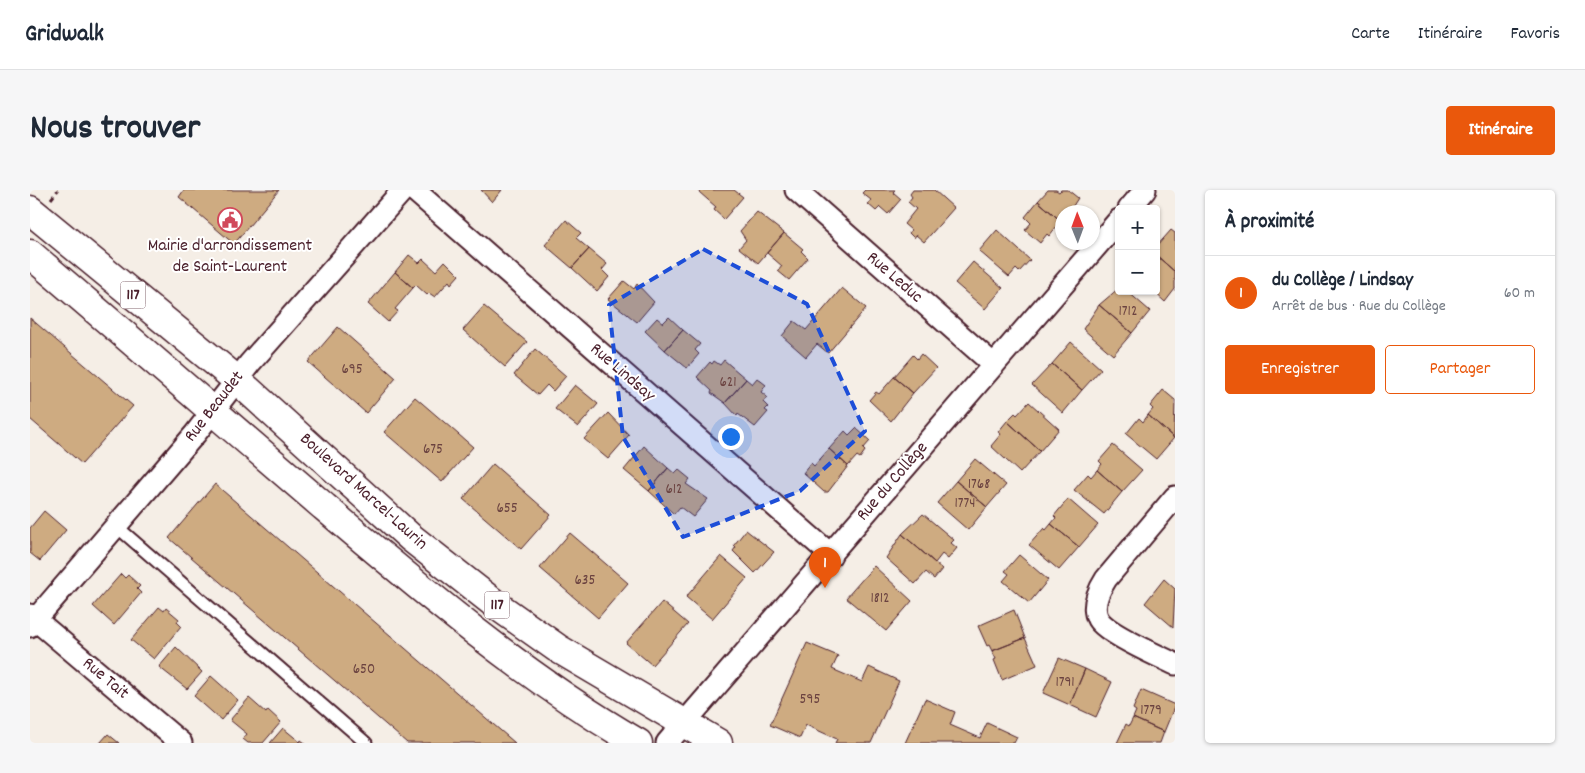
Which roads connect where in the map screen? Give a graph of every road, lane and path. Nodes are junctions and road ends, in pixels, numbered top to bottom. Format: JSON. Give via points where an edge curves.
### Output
{"nodes":[{"id":1,"x":403,"y":190,"type":"edge"},
{"id":2,"x":414,"y":190,"type":"edge"},
{"id":3,"x":796,"y":190,"type":"edge"},
{"id":4,"x":1145,"y":190,"type":"edge"},
{"id":5,"x":1132,"y":205,"type":"edge"},
{"id":6,"x":30,"y":210,"type":"edge"},
{"id":7,"x":1115,"y":225,"type":"edge"},
{"id":8,"x":30,"y":254,"type":"edge"},
{"id":9,"x":994,"y":365,"type":"junction"},
{"id":10,"x":237,"y":380,"type":"junction"},
{"id":11,"x":213,"y":412,"type":"junction"},
{"id":12,"x":1175,"y":497,"type":"edge"},
{"id":13,"x":115,"y":525,"type":"junction"},
{"id":14,"x":831,"y":555,"type":"junction"},
{"id":15,"x":32,"y":620,"type":"edge"},
{"id":16,"x":1175,"y":664,"type":"edge"},
{"id":17,"x":676,"y":734,"type":"edge"},
{"id":18,"x":181,"y":743,"type":"edge"},
{"id":19,"x":366,"y":743,"type":"edge"},
{"id":20,"x":638,"y":743,"type":"edge"},
{"id":21,"x":718,"y":743,"type":"edge"}],
"edges":[{"from":1,"to":10,"type":"street","name":"Rue Beaudet"},
{"from":2,"to":14,"type":"street","name":"Rue Lindsay"},
{"from":3,"to":9,"type":"street","name":"Rue Leduc"},
{"from":4,"to":5,"type":"street"},
{"from":6,"to":10,"type":"main road","name":"Boulevard Marcel-Laurin","number":"117"},
{"from":7,"to":9,"type":"street","name":"Rue du Collège"},
{"from":8,"to":11,"type":"main road","name":"Boulevard Marcel-Laurin","number":"117"},
{"from":9,"to":14,"type":"street","name":"Rue du Collège"},
{"from":10,"to":11,"type":"street","name":"Rue Beaudet"},
{"from":10,"to":17,"type":"main road","name":"Boulevard Marcel-Laurin","number":"117","via":[[410,536],[499,607]]},
{"from":11,"to":13,"type":"street","name":"Rue Beaudet"},
{"from":11,"to":20,"type":"main road","name":"Boulevard Marcel-Laurin","number":"117","via":[[464,622],[552,687]]},
{"from":12,"to":16,"type":"street","via":[[1106,579],[1094,608],[1098,620],[1107,629]]},
{"from":13,"to":15,"type":"street","name":"Rue Beaudet"},
{"from":13,"to":19,"type":"lane"},
{"from":14,"to":17,"type":"street","name":"Rue du Collège"},
{"from":15,"to":18,"type":"street","name":"Rue Tait"},
{"from":17,"to":21,"type":"main road","name":"Boulevard Marcel-Laurin","number":"117"}]}
